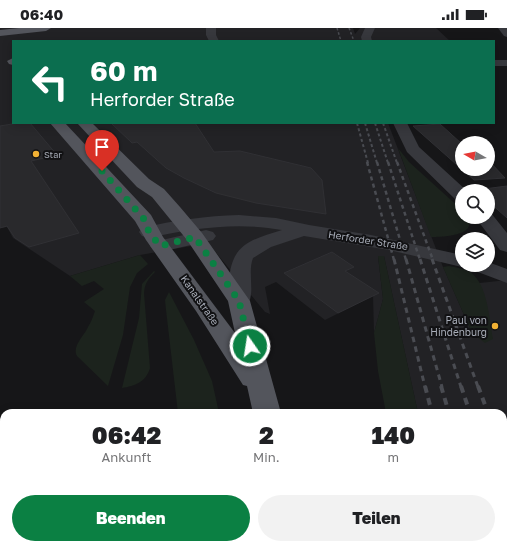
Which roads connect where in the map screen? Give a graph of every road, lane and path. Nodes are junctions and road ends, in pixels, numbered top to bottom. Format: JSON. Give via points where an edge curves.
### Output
{"nodes":[{"id":1,"x":46,"y":28,"type":"edge"},
{"id":2,"x":50,"y":28,"type":"edge"},
{"id":3,"x":211,"y":28,"type":"edge"},
{"id":4,"x":370,"y":28,"type":"edge"},
{"id":5,"x":32,"y":29,"type":"edge"},
{"id":6,"x":507,"y":29,"type":"edge"},
{"id":7,"x":0,"y":33,"type":"edge"},
{"id":8,"x":507,"y":34,"type":"edge"},
{"id":9,"x":41,"y":39,"type":"dead end"},
{"id":10,"x":22,"y":40,"type":"edge"},
{"id":11,"x":214,"y":40,"type":"edge"},
{"id":12,"x":367,"y":40,"type":"edge"},
{"id":13,"x":495,"y":63,"type":"edge"},
{"id":14,"x":507,"y":63,"type":"edge"},
{"id":15,"x":58,"y":124,"type":"edge"},
{"id":16,"x":85,"y":124,"type":"edge"},
{"id":17,"x":400,"y":124,"type":"edge"},
{"id":18,"x":455,"y":189,"type":"edge"},
{"id":19,"x":490,"y":224,"type":"edge"},
{"id":20,"x":190,"y":231,"type":"junction"},
{"id":21,"x":305,"y":232,"type":"junction"},
{"id":22,"x":155,"y":239,"type":"junction"},
{"id":23,"x":507,"y":246,"type":"edge"},
{"id":24,"x":423,"y":249,"type":"junction"},
{"id":25,"x":455,"y":251,"type":"edge"},
{"id":26,"x":495,"y":251,"type":"edge"},
{"id":27,"x":507,"y":252,"type":"edge"},
{"id":28,"x":455,"y":259,"type":"edge"},
{"id":29,"x":494,"y":272,"type":"edge"},
{"id":30,"x":507,"y":277,"type":"edge"},
{"id":31,"x":239,"y":301,"type":"junction"},
{"id":32,"x":264,"y":402,"type":"edge"}],
"edges":[{"from":1,"to":5,"type":"main road"},
{"from":2,"to":9,"type":"main road"},
{"from":3,"to":11,"type":"street"},
{"from":4,"to":12,"type":"street"},
{"from":5,"to":7,"type":"main road"},
{"from":5,"to":10,"type":"main road"},
{"from":6,"to":8,"type":"street","via":[[502,29]]},
{"from":13,"to":14,"type":"street"},
{"from":15,"to":22,"type":"main road","name":"Kanalstraße","via":[[141,216]]},
{"from":16,"to":20,"type":"main road","name":"Kanalstraße","via":[[143,183],[158,194]]},
{"from":17,"to":18,"type":"street","via":[[412,149]]},
{"from":19,"to":23,"type":"street"},
{"from":20,"to":21,"type":"street","name":"Herforder Straße"},
{"from":20,"to":22,"type":"street","name":"Herforder Straße"},
{"from":20,"to":31,"type":"main road","name":"Kanalstraße"},
{"from":21,"to":24,"type":"street","name":"Herforder Straße"},
{"from":21,"to":31,"type":"street","name":"Herforder Straße","via":[[253,247],[245,253],[241,261]]},
{"from":22,"to":32,"type":"main road","name":"Kanalstraße","via":[[218,325]]},
{"from":24,"to":25,"type":"street","name":"Herforder Straße"},
{"from":24,"to":28,"type":"street","name":"Herforder Straße"},
{"from":26,"to":27,"type":"street"},
{"from":29,"to":30,"type":"street"},
{"from":31,"to":32,"type":"main road","name":"Kanalstraße"}]}
